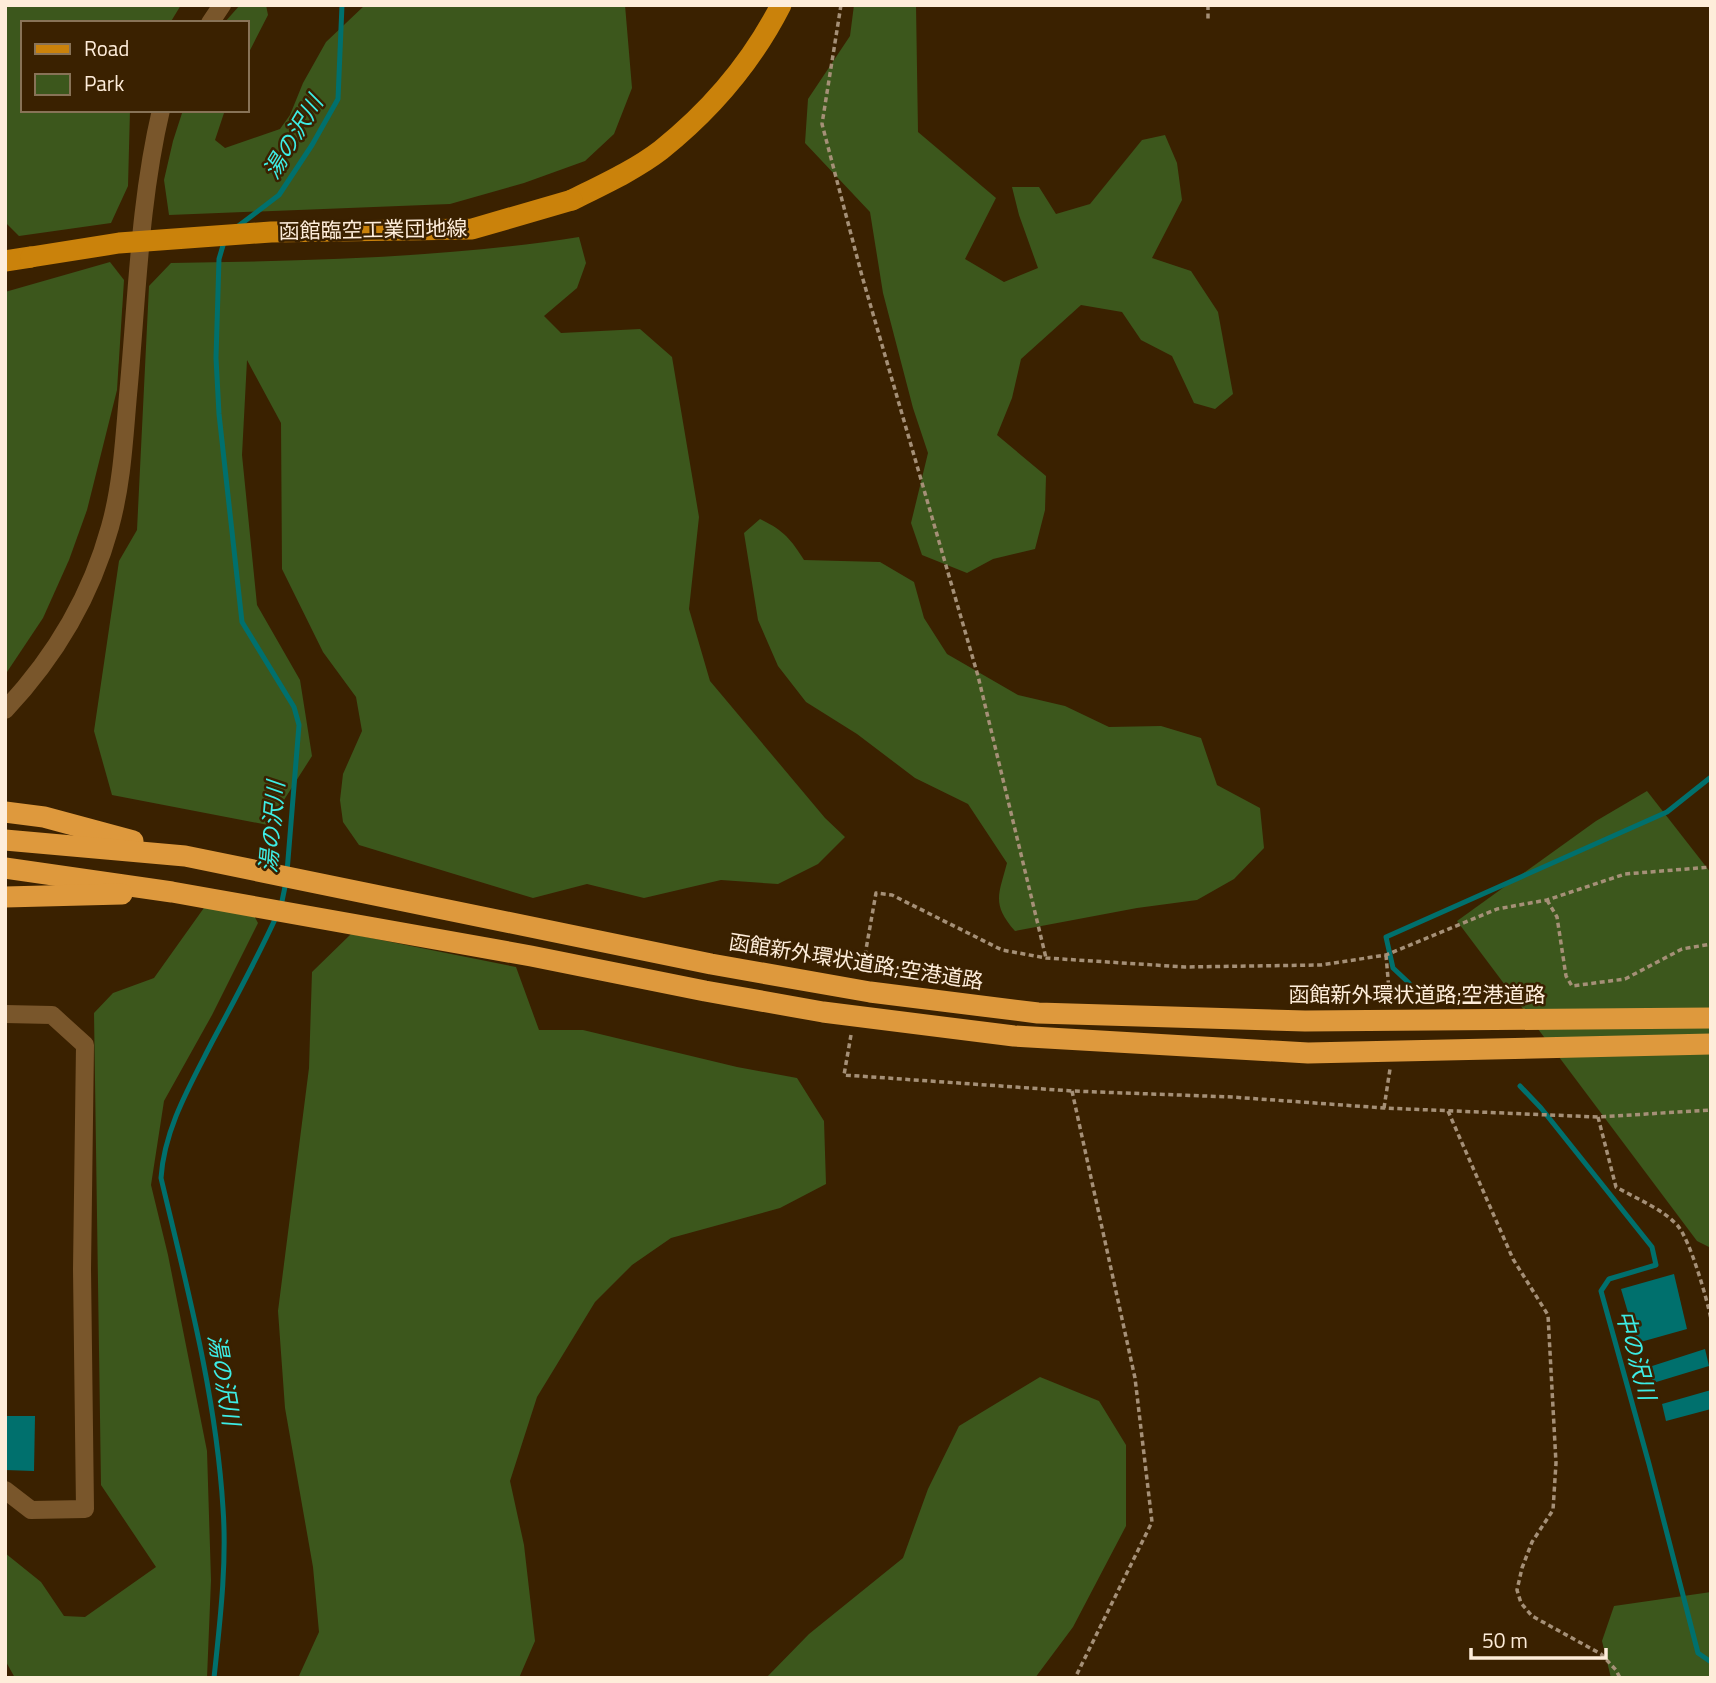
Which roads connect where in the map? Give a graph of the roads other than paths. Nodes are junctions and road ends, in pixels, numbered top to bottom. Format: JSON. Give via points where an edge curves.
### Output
{"nodes":[{"id":1,"x":222,"y":5,"type":"edge"},
{"id":2,"x":780,"y":5,"type":"edge"},
{"id":3,"x":211,"y":21,"type":"edge"},
{"id":4,"x":161,"y":112,"type":"edge"},
{"id":5,"x":5,"y":261,"type":"edge"},
{"id":6,"x":5,"y":710,"type":"edge"},
{"id":7,"x":5,"y":812,"type":"edge"},
{"id":8,"x":5,"y":840,"type":"edge"},
{"id":9,"x":112,"y":842,"type":"junction"},
{"id":10,"x":5,"y":868,"type":"edge"},
{"id":11,"x":104,"y":888,"type":"junction"},
{"id":12,"x":5,"y":897,"type":"edge"},
{"id":13,"x":5,"y":1014,"type":"edge"},
{"id":14,"x":1711,"y":1018,"type":"edge"},
{"id":15,"x":1711,"y":1044,"type":"edge"},
{"id":16,"x":5,"y":1490,"type":"edge"}],
"edges":[{"from":1,"to":3,"type":"street"},
{"from":2,"to":5,"type":"main road","name":"函館臨空工業団地線","bridge":true,"via":[[764,38],[703,113],[660,151],[572,200],[472,229],[271,232],[119,243]]},
{"from":4,"to":6,"type":"street","via":[[145,208],[121,474],[110,526],[93,576],[63,635]]},
{"from":7,"to":9,"type":"highway","via":[[44,817]]},
{"from":8,"to":9,"type":"highway"},
{"from":9,"to":14,"type":"highway","name":"函館新外環状道路;空港道路","via":[[711,964],[870,992],[1038,1013],[1305,1021]]},
{"from":10,"to":11,"type":"highway"},
{"from":11,"to":12,"type":"highway"},
{"from":11,"to":15,"type":"highway","via":[[172,892],[823,1012],[1014,1036],[1308,1053]]},
{"from":13,"to":16,"type":"street","via":[[52,1015],[85,1045],[85,1509],[32,1510]]}]}
